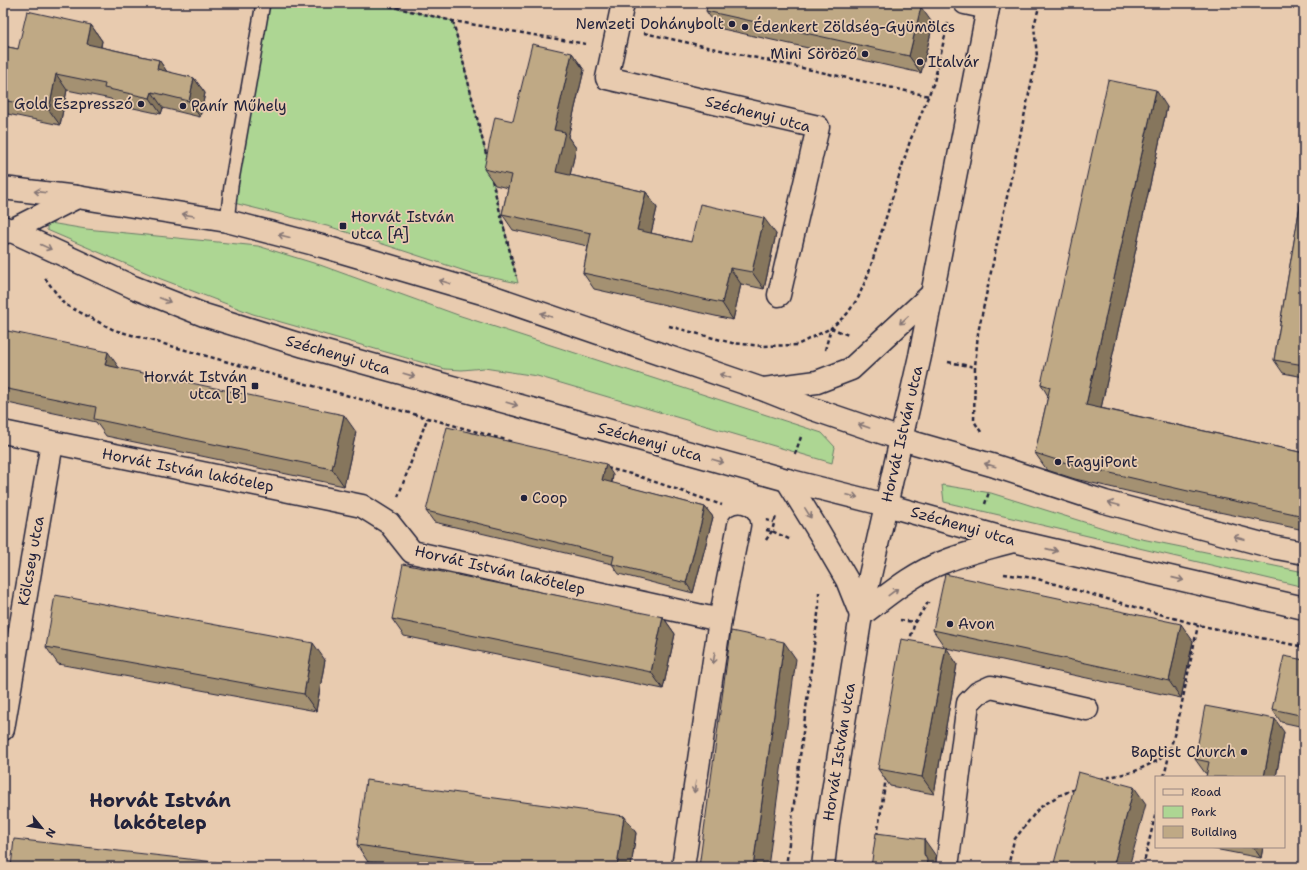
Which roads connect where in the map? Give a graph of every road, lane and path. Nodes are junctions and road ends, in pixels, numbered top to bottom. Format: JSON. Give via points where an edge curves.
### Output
{"nodes":[{"id":1,"x":263,"y":3,"type":"edge"},
{"id":2,"x":376,"y":3,"type":"edge"},
{"id":3,"x":623,"y":3,"type":"edge"},
{"id":4,"x":965,"y":3,"type":"edge"},
{"id":5,"x":1040,"y":3,"type":"edge"},
{"id":6,"x":989,"y":5,"type":"edge"},
{"id":7,"x":949,"y":17,"type":"dead end"},
{"id":8,"x":453,"y":20,"type":"junction"},
{"id":9,"x":618,"y":28,"type":"junction"},
{"id":10,"x":614,"y":49,"type":"junction"},
{"id":11,"x":928,"y":96,"type":"junction"},
{"id":12,"x":487,"y":160,"type":"edge"},
{"id":13,"x":491,"y":175,"type":"edge"},
{"id":14,"x":3,"y":188,"type":"edge"},
{"id":15,"x":78,"y":196,"type":"junction"},
{"id":16,"x":227,"y":222,"type":"junction"},
{"id":17,"x":5,"y":230,"type":"edge"},
{"id":18,"x":42,"y":273,"type":"dead end"},
{"id":19,"x":518,"y":283,"type":"dead end"},
{"id":20,"x":932,"y":294,"type":"junction"},
{"id":21,"x":779,"y":295,"type":"dead end"},
{"id":22,"x":663,"y":324,"type":"edge"},
{"id":23,"x":831,"y":328,"type":"junction"},
{"id":24,"x":817,"y":382,"type":"junction"},
{"id":25,"x":762,"y":389,"type":"junction"},
{"id":26,"x":810,"y":408,"type":"junction"},
{"id":27,"x":427,"y":419,"type":"junction"},
{"id":28,"x":3,"y":432,"type":"edge"},
{"id":29,"x":984,"y":437,"type":"dead end"},
{"id":30,"x":901,"y":439,"type":"junction"},
{"id":31,"x":52,"y":443,"type":"junction"},
{"id":32,"x":519,"y":444,"type":"edge"},
{"id":33,"x":604,"y":467,"type":"edge"},
{"id":34,"x":787,"y":480,"type":"junction"},
{"id":35,"x":886,"y":504,"type":"junction"},
{"id":36,"x":722,"y":505,"type":"dead end"},
{"id":37,"x":759,"y":518,"type":"dead end"},
{"id":38,"x":774,"y":522,"type":"junction"},
{"id":39,"x":389,"y":523,"type":"junction"},
{"id":40,"x":739,"y":525,"type":"joint"},
{"id":41,"x":772,"y":531,"type":"junction"},
{"id":42,"x":793,"y":541,"type":"dead end"},
{"id":43,"x":1014,"y":541,"type":"junction"},
{"id":44,"x":763,"y":544,"type":"dead end"},
{"id":45,"x":1304,"y":553,"type":"edge"},
{"id":46,"x":999,"y":573,"type":"dead end"},
{"id":47,"x":818,"y":585,"type":"dead end"},
{"id":48,"x":932,"y":597,"type":"dead end"},
{"id":49,"x":1304,"y":608,"type":"edge"},
{"id":50,"x":861,"y":615,"type":"junction"},
{"id":51,"x":720,"y":620,"type":"junction"},
{"id":52,"x":1198,"y":625,"type":"junction"},
{"id":53,"x":909,"y":645,"type":"edge"},
{"id":54,"x":1304,"y":647,"type":"edge"},
{"id":55,"x":1087,"y":709,"type":"dead end"},
{"id":56,"x":3,"y":729,"type":"edge"},
{"id":57,"x":1170,"y":750,"type":"junction"},
{"id":58,"x":887,"y":775,"type":"edge"},
{"id":59,"x":1164,"y":776,"type":"edge"},
{"id":60,"x":1099,"y":779,"type":"edge"},
{"id":61,"x":1079,"y":788,"type":"edge"},
{"id":62,"x":1155,"y":816,"type":"edge"},
{"id":63,"x":877,"y":836,"type":"edge"},
{"id":64,"x":683,"y":867,"type":"edge"},
{"id":65,"x":786,"y":867,"type":"edge"},
{"id":66,"x":823,"y":867,"type":"edge"},
{"id":67,"x":948,"y":867,"type":"edge"},
{"id":68,"x":1008,"y":867,"type":"edge"},
{"id":69,"x":1143,"y":867,"type":"edge"}],
"edges":[{"from":1,"to":16,"type":"lane"},
{"from":2,"to":8,"type":"path"},
{"from":3,"to":9,"type":"main road","name":"Széchenyi utca"},
{"from":4,"to":6,"type":"main road"},
{"from":5,"to":29,"type":"path","via":[[1034,26],[1036,56],[978,333],[974,421]]},
{"from":6,"to":20,"type":"main road","name":"Horvát István utca"},
{"from":7,"to":11,"type":"path","via":[[934,82]]},
{"from":8,"to":10,"type":"path"},
{"from":8,"to":12,"type":"path"},
{"from":9,"to":10,"type":"main road","name":"Széchenyi utca"},
{"from":9,"to":11,"type":"path"},
{"from":10,"to":21,"type":"main road","name":"Széchenyi utca","via":[[607,78],[818,127]]},
{"from":11,"to":23,"type":"path","via":[[910,141],[868,275],[858,298]]},
{"from":13,"to":19,"type":"path"},
{"from":15,"to":14,"type":"main road","one_way":true},
{"from":16,"to":15,"type":"main road","one_way":true},
{"from":15,"to":17,"type":"main road","name":"Széchenyi utca"},
{"from":25,"to":16,"type":"main road","one_way":true,"via":[[482,293],[322,246]]},
{"from":17,"to":34,"type":"main road","name":"Széchenyi utca","one_way":true,"via":[[133,287],[204,315],[312,348]]},
{"from":18,"to":27,"type":"path","via":[[64,304],[114,330]]},
{"from":20,"to":24,"type":"main road","one_way":true,"via":[[851,369]]},
{"from":20,"to":30,"type":"main road","name":"Horvát István utca"},
{"from":22,"to":23,"type":"path","via":[[732,343],[763,346],[798,345]]},
{"from":23,"to":24,"type":"path"},
{"from":24,"to":25,"type":"main road"},
{"from":25,"to":26,"type":"main road"},
{"from":30,"to":26,"type":"main road","one_way":true},
{"from":26,"to":34,"type":"path"},
{"from":27,"to":32,"type":"path"},
{"from":27,"to":39,"type":"path"},
{"from":28,"to":31,"type":"main road"},
{"from":30,"to":35,"type":"main road","name":"Horvát István utca"},
{"from":45,"to":30,"type":"main road","one_way":true,"via":[[1105,502]]},
{"from":31,"to":39,"type":"main road","name":"Horvát István lakótelep","via":[[362,506]]},
{"from":31,"to":56,"type":"main road","name":"Kölcsey utca"},
{"from":33,"to":36,"type":"path"},
{"from":34,"to":35,"type":"main road","name":"Széchenyi utca","one_way":true},
{"from":34,"to":38,"type":"path"},
{"from":34,"to":50,"type":"main road","one_way":true,"via":[[847,580]]},
{"from":35,"to":43,"type":"main road","name":"Széchenyi utca"},
{"from":35,"to":50,"type":"main road","name":"Horvát István utca"},
{"from":37,"to":38,"type":"path"},
{"from":38,"to":41,"type":"path"},
{"from":39,"to":51,"type":"main road","name":"Horvát István lakótelep","via":[[412,552]]},
{"from":40,"to":41,"type":"path"},
{"from":40,"to":51,"type":"main road"},
{"from":41,"to":42,"type":"path"},
{"from":41,"to":44,"type":"path"},
{"from":43,"to":49,"type":"main road","name":"Széchenyi utca","one_way":true},
{"from":50,"to":43,"type":"main road","one_way":true,"via":[[907,581],[940,563]]},
{"from":46,"to":52,"type":"path","via":[[1034,578]]},
{"from":47,"to":65,"type":"path","via":[[819,606]]},
{"from":48,"to":53,"type":"path","via":[[915,622]]},
{"from":50,"to":66,"type":"main road","name":"Horvát István utca"},
{"from":51,"to":64,"type":"main road","one_way":true},
{"from":52,"to":54,"type":"path"},
{"from":52,"to":57,"type":"path"},
{"from":55,"to":67,"type":"main road","via":[[991,687],[968,703]]},
{"from":57,"to":59,"type":"path"},
{"from":57,"to":60,"type":"path","via":[[1159,760],[1133,772]]},
{"from":58,"to":63,"type":"path"},
{"from":61,"to":68,"type":"path","via":[[1058,796],[1039,808],[1014,840]]},
{"from":62,"to":69,"type":"path"}]}
